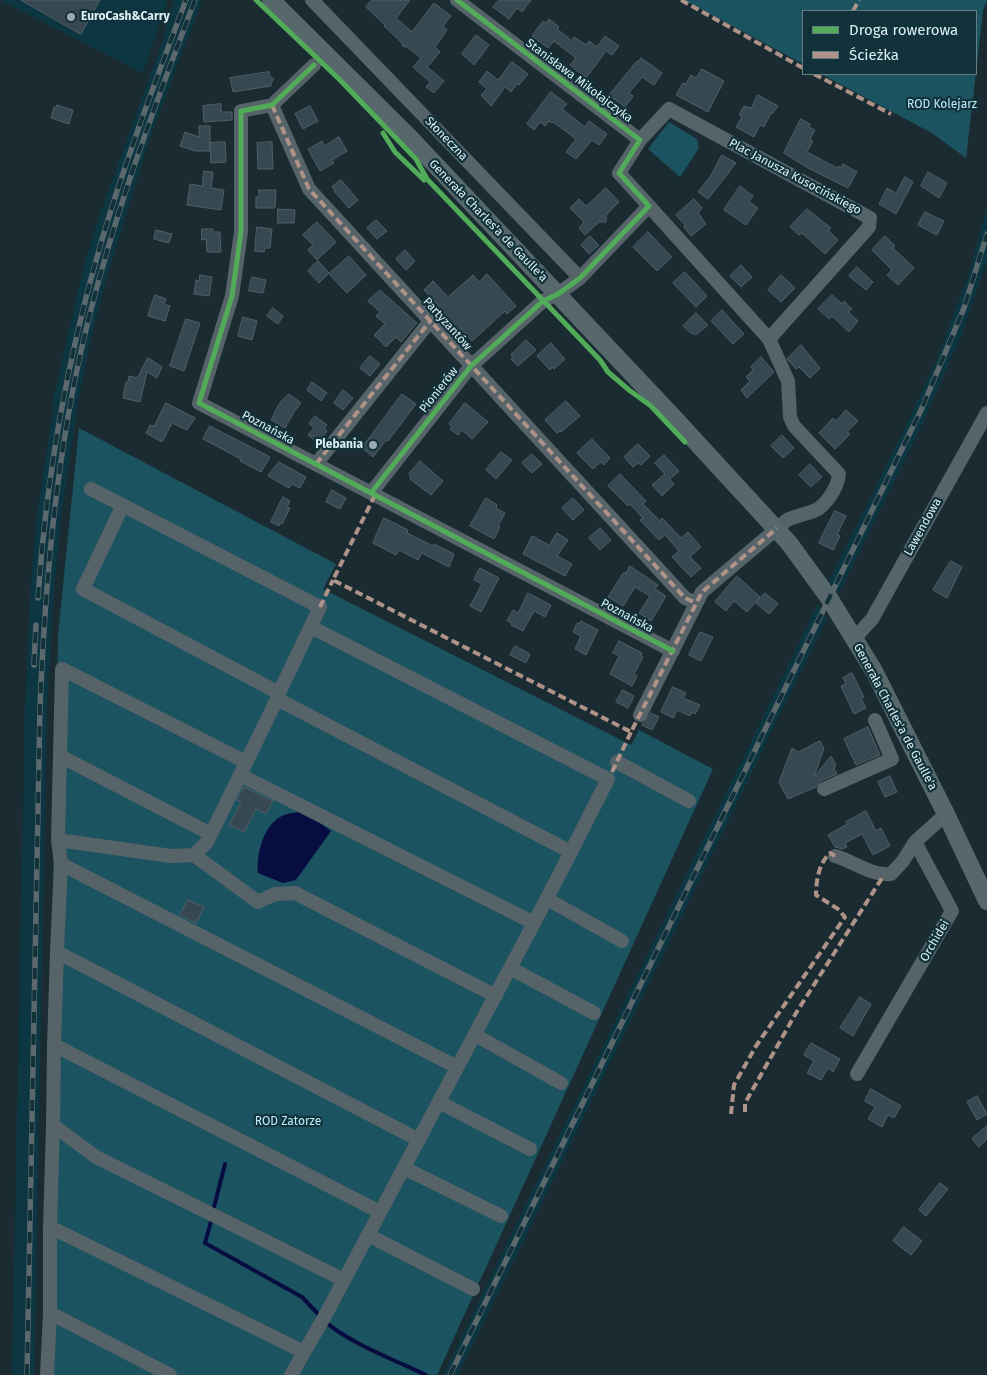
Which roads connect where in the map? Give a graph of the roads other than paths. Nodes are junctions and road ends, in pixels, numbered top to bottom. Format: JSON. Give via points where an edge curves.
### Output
{"nodes":[{"id":1,"x":271,"y":0,"type":"edge"},
{"id":2,"x":457,"y":0,"type":"edge"},
{"id":3,"x":321,"y":3,"type":"edge"},
{"id":4,"x":314,"y":65,"type":"dead end"},
{"id":5,"x":272,"y":106,"type":"junction"},
{"id":6,"x":640,"y":140,"type":"junction"},
{"id":7,"x":649,"y":206,"type":"junction"},
{"id":8,"x":580,"y":278,"type":"junction"},
{"id":9,"x":558,"y":294,"type":"junction"},
{"id":10,"x":431,"y":320,"type":"junction"},
{"id":11,"x":769,"y":340,"type":"junction"},
{"id":12,"x":471,"y":366,"type":"junction"},
{"id":13,"x":987,"y":413,"type":"edge"},
{"id":14,"x":316,"y":464,"type":"junction"},
{"id":15,"x":92,"y":489,"type":"dead end"},
{"id":16,"x":372,"y":493,"type":"junction"},
{"id":17,"x":123,"y":505,"type":"junction"},
{"id":18,"x":777,"y":528,"type":"junction"},
{"id":19,"x":696,"y":603,"type":"junction"},
{"id":20,"x":311,"y":627,"type":"junction"},
{"id":21,"x":854,"y":639,"type":"junction"},
{"id":22,"x":673,"y":651,"type":"junction"},
{"id":23,"x":278,"y":696,"type":"junction"},
{"id":24,"x":640,"y":715,"type":"dead end"},
{"id":25,"x":875,"y":720,"type":"dead end"},
{"id":26,"x":60,"y":756,"type":"junction"},
{"id":27,"x":243,"y":769,"type":"junction"},
{"id":28,"x":612,"y":771,"type":"junction"},
{"id":29,"x":824,"y":789,"type":"dead end"},
{"id":30,"x":689,"y":801,"type":"dead end"},
{"id":31,"x":946,"y":814,"type":"junction"},
{"id":32,"x":211,"y":834,"type":"junction"},
{"id":33,"x":58,"y":840,"type":"junction"},
{"id":34,"x":915,"y":842,"type":"junction"},
{"id":35,"x":571,"y":852,"type":"junction"},
{"id":36,"x":194,"y":855,"type":"junction"},
{"id":37,"x":835,"y":856,"type":"dead end"},
{"id":38,"x":61,"y":864,"type":"junction"},
{"id":39,"x":547,"y":899,"type":"junction"},
{"id":40,"x":987,"y":901,"type":"edge"},
{"id":41,"x":534,"y":923,"type":"junction"},
{"id":42,"x":622,"y":941,"type":"dead end"},
{"id":43,"x":57,"y":952,"type":"junction"},
{"id":44,"x":510,"y":968,"type":"junction"},
{"id":45,"x":496,"y":996,"type":"junction"},
{"id":46,"x":594,"y":1013,"type":"dead end"},
{"id":47,"x":474,"y":1035,"type":"junction"},
{"id":48,"x":54,"y":1044,"type":"junction"},
{"id":49,"x":457,"y":1067,"type":"junction"},
{"id":50,"x":857,"y":1074,"type":"dead end"},
{"id":51,"x":561,"y":1083,"type":"dead end"},
{"id":52,"x":439,"y":1102,"type":"junction"},
{"id":53,"x":53,"y":1125,"type":"junction"},
{"id":54,"x":419,"y":1140,"type":"junction"},
{"id":55,"x":530,"y":1149,"type":"dead end"},
{"id":56,"x":404,"y":1168,"type":"junction"},
{"id":57,"x":380,"y":1212,"type":"junction"},
{"id":58,"x":501,"y":1216,"type":"dead end"},
{"id":59,"x":50,"y":1226,"type":"junction"},
{"id":60,"x":368,"y":1235,"type":"junction"},
{"id":61,"x":344,"y":1280,"type":"junction"},
{"id":62,"x":473,"y":1289,"type":"dead end"},
{"id":63,"x":50,"y":1313,"type":"junction"},
{"id":64,"x":304,"y":1352,"type":"junction"},
{"id":65,"x":297,"y":1373,"type":"edge"},
{"id":66,"x":47,"y":1375,"type":"edge"},
{"id":67,"x":170,"y":1375,"type":"edge"}],
"edges":[{"from":1,"to":9,"type":"main road","name":"Generała Charles'a de Gaulle'a"},
{"from":2,"to":6,"type":"street","name":"Stanisława Mikołajczyka"},
{"from":3,"to":8,"type":"street","name":"Słoneczna"},
{"from":4,"to":5,"type":"street"},
{"from":5,"to":10,"type":"street","name":"Partyzantów","via":[[309,190]]},
{"from":5,"to":14,"type":"street","name":"Poznańska","via":[[241,111],[241,232],[232,296],[199,403]]},
{"from":6,"to":7,"type":"street","via":[[618,173]]},
{"from":6,"to":11,"type":"street","name":"Plac Janusza Kusocińskiego","via":[[669,109],[870,218],[870,227]]},
{"from":7,"to":8,"type":"street"},
{"from":7,"to":11,"type":"street"},
{"from":8,"to":9,"type":"street"},
{"from":9,"to":12,"type":"street","name":"Pionierów","via":[[543,301]]},
{"from":9,"to":18,"type":"main road","name":"Generała Charles'a de Gaulle'a"},
{"from":10,"to":12,"type":"street","name":"Partyzantów"},
{"from":10,"to":14,"type":"street"},
{"from":11,"to":18,"type":"street","via":[[788,381],[790,417],[794,426],[839,474],[835,488],[822,506],[797,515]]},
{"from":12,"to":16,"type":"street","name":"Pionierów"},
{"from":12,"to":19,"type":"street","name":"Partyzantów","via":[[685,598]]},
{"from":13,"to":21,"type":"street","name":"Lawendowa","via":[[872,619]]},
{"from":14,"to":16,"type":"street","name":"Poznańska"},
{"from":15,"to":17,"type":"street"},
{"from":16,"to":22,"type":"street","name":"Poznańska"},
{"from":17,"to":20,"type":"street","via":[[320,607]]},
{"from":17,"to":23,"type":"street","via":[[83,589]]},
{"from":18,"to":19,"type":"street","via":[[702,592]]},
{"from":18,"to":21,"type":"main road","name":"Generała Charles'a de Gaulle'a","via":[[818,582]]},
{"from":19,"to":22,"type":"street"},
{"from":20,"to":23,"type":"street"},
{"from":20,"to":28,"type":"street"},
{"from":21,"to":31,"type":"main road","name":"Generała Charles'a de Gaulle'a","via":[[874,671]]},
{"from":22,"to":24,"type":"street"},
{"from":23,"to":27,"type":"street"},
{"from":23,"to":35,"type":"street"},
{"from":25,"to":29,"type":"street","via":[[892,759]]},
{"from":26,"to":27,"type":"street","via":[[62,669]]},
{"from":26,"to":32,"type":"street"},
{"from":26,"to":33,"type":"street"},
{"from":27,"to":32,"type":"street"},
{"from":27,"to":41,"type":"street"},
{"from":28,"to":30,"type":"street"},
{"from":28,"to":35,"type":"street"},
{"from":31,"to":34,"type":"street"},
{"from":31,"to":40,"type":"main road","name":"Generała Charles'a de Gaulle'a"},
{"from":32,"to":36,"type":"street"},
{"from":33,"to":36,"type":"street","via":[[171,856]]},
{"from":33,"to":38,"type":"street"},
{"from":34,"to":37,"type":"street","via":[[890,874],[884,875]]},
{"from":34,"to":50,"type":"street","name":"Orchidei","via":[[952,911]]},
{"from":35,"to":39,"type":"street"},
{"from":36,"to":45,"type":"street","via":[[258,902],[275,894],[295,893]]},
{"from":38,"to":43,"type":"street"},
{"from":38,"to":49,"type":"street"},
{"from":39,"to":41,"type":"street"},
{"from":39,"to":42,"type":"street"},
{"from":41,"to":44,"type":"street"},
{"from":43,"to":48,"type":"street"},
{"from":43,"to":54,"type":"street"},
{"from":44,"to":45,"type":"street"},
{"from":44,"to":46,"type":"street"},
{"from":45,"to":47,"type":"street"},
{"from":47,"to":49,"type":"street"},
{"from":47,"to":51,"type":"street"},
{"from":48,"to":53,"type":"street"},
{"from":48,"to":57,"type":"street"},
{"from":49,"to":52,"type":"street"},
{"from":52,"to":54,"type":"street"},
{"from":52,"to":55,"type":"street"},
{"from":53,"to":59,"type":"street"},
{"from":53,"to":61,"type":"street","via":[[96,1157]]},
{"from":54,"to":56,"type":"street"},
{"from":56,"to":57,"type":"street"},
{"from":56,"to":58,"type":"street"},
{"from":57,"to":60,"type":"street"},
{"from":59,"to":63,"type":"street"},
{"from":59,"to":64,"type":"street"},
{"from":60,"to":61,"type":"street"},
{"from":60,"to":62,"type":"street"},
{"from":61,"to":64,"type":"street"},
{"from":63,"to":66,"type":"street"},
{"from":63,"to":67,"type":"street"},
{"from":64,"to":65,"type":"street"}]}
